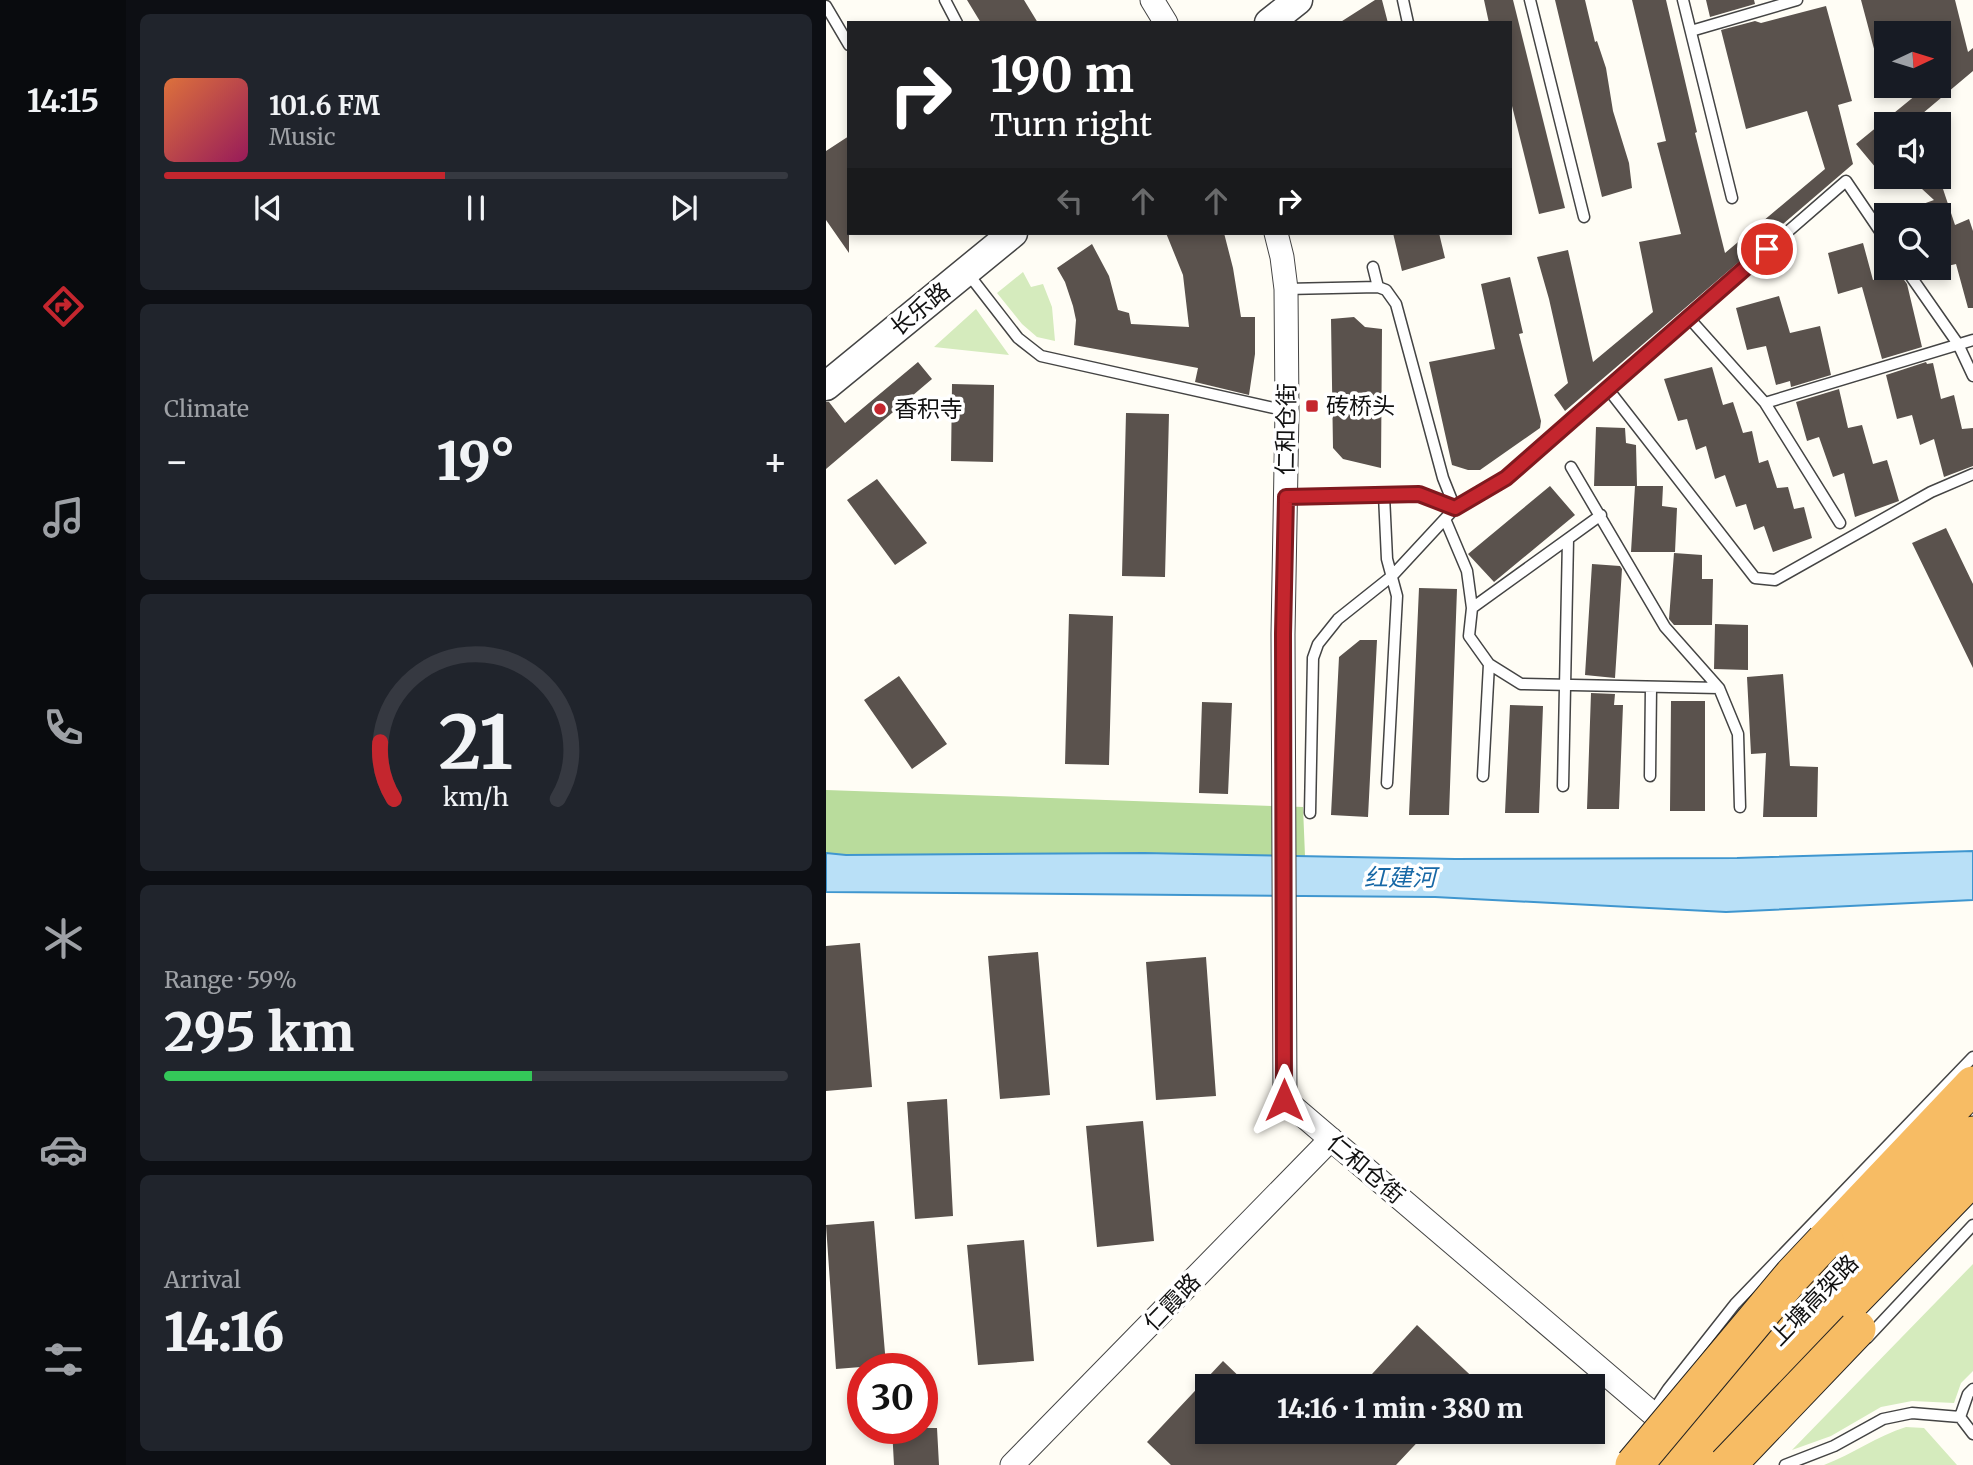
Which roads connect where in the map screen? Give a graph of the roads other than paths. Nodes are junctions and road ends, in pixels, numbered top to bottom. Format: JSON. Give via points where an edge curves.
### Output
{"nodes":[{"id":1,"x":945,"y":0,"type":"edge"},
{"id":2,"x":1152,"y":0,"type":"edge"},
{"id":3,"x":1298,"y":0,"type":"edge"},
{"id":4,"x":1403,"y":0,"type":"edge"},
{"id":5,"x":1530,"y":0,"type":"edge"},
{"id":6,"x":1683,"y":0,"type":"edge"},
{"id":7,"x":1797,"y":0,"type":"edge"},
{"id":8,"x":826,"y":6,"type":"edge"},
{"id":9,"x":956,"y":21,"type":"edge"},
{"id":10,"x":1165,"y":21,"type":"edge"},
{"id":11,"x":1272,"y":21,"type":"edge"},
{"id":12,"x":1408,"y":21,"type":"edge"},
{"id":13,"x":1690,"y":31,"type":"junction"},
{"id":14,"x":847,"y":42,"type":"edge"},
{"id":15,"x":1731,"y":198,"type":"dead end"},
{"id":16,"x":1584,"y":216,"type":"dead end"},
{"id":17,"x":1874,"y":222,"type":"edge"},
{"id":18,"x":1011,"y":235,"type":"edge"},
{"id":19,"x":1277,"y":235,"type":"edge"},
{"id":20,"x":1373,"y":267,"type":"dead end"},
{"id":21,"x":966,"y":271,"type":"junction"},
{"id":22,"x":1913,"y":280,"type":"edge"},
{"id":23,"x":1378,"y":287,"type":"junction"},
{"id":24,"x":1286,"y":289,"type":"junction"},
{"id":25,"x":1689,"y":318,"type":"junction"},
{"id":26,"x":1973,"y":340,"type":"edge"},
{"id":27,"x":1958,"y":344,"type":"junction"},
{"id":28,"x":1973,"y":376,"type":"edge"},
{"id":29,"x":826,"y":386,"type":"edge"},
{"id":30,"x":1608,"y":389,"type":"junction"},
{"id":31,"x":1765,"y":403,"type":"junction"},
{"id":32,"x":1287,"y":411,"type":"junction"},
{"id":33,"x":1571,"y":467,"type":"dead end"},
{"id":34,"x":1973,"y":474,"type":"edge"},
{"id":35,"x":1384,"y":495,"type":"junction"},
{"id":36,"x":1286,"y":497,"type":"junction"},
{"id":37,"x":1455,"y":508,"type":"junction"},
{"id":38,"x":1601,"y":515,"type":"junction"},
{"id":39,"x":1445,"y":519,"type":"junction"},
{"id":40,"x":1840,"y":523,"type":"dead end"},
{"id":41,"x":1568,"y":539,"type":"junction"},
{"id":42,"x":1392,"y":576,"type":"junction"},
{"id":43,"x":1472,"y":608,"type":"junction"},
{"id":44,"x":1489,"y":664,"type":"junction"},
{"id":45,"x":1567,"y":685,"type":"junction"},
{"id":46,"x":1651,"y":687,"type":"junction"},
{"id":47,"x":1719,"y":688,"type":"junction"},
{"id":48,"x":1483,"y":776,"type":"dead end"},
{"id":49,"x":1650,"y":776,"type":"dead end"},
{"id":50,"x":1387,"y":783,"type":"dead end"},
{"id":51,"x":1563,"y":786,"type":"dead end"},
{"id":52,"x":1740,"y":807,"type":"dead end"},
{"id":53,"x":1310,"y":813,"type":"dead end"},
{"id":54,"x":1973,"y":1057,"type":"edge"},
{"id":55,"x":1973,"y":1085,"type":"edge"},
{"id":56,"x":1973,"y":1135,"type":"edge"},
{"id":57,"x":1331,"y":1139,"type":"junction"},
{"id":58,"x":1973,"y":1176,"type":"edge"},
{"id":59,"x":1973,"y":1208,"type":"edge"},
{"id":60,"x":1973,"y":1225,"type":"edge"},
{"id":61,"x":1860,"y":1345,"type":"dead end"},
{"id":62,"x":1973,"y":1389,"type":"edge"},
{"id":63,"x":1960,"y":1417,"type":"junction"},
{"id":64,"x":1652,"y":1418,"type":"joint"},
{"id":65,"x":1973,"y":1434,"type":"edge"},
{"id":66,"x":1727,"y":1456,"type":"edge"},
{"id":67,"x":1012,"y":1465,"type":"edge"},
{"id":68,"x":1634,"y":1465,"type":"edge"},
{"id":69,"x":1655,"y":1465,"type":"edge"},
{"id":70,"x":1692,"y":1465,"type":"edge"},
{"id":71,"x":1745,"y":1465,"type":"edge"},
{"id":72,"x":1786,"y":1465,"type":"edge"}],
"edges":[{"from":1,"to":9,"type":"lane"},
{"from":2,"to":10,"type":"street"},
{"from":3,"to":11,"type":"street"},
{"from":4,"to":12,"type":"lane"},
{"from":5,"to":16,"type":"lane"},
{"from":6,"to":13,"type":"lane"},
{"from":7,"to":13,"type":"lane"},
{"from":8,"to":14,"type":"lane"},
{"from":13,"to":15,"type":"lane"},
{"from":17,"to":25,"type":"lane","via":[[1846,181]]},
{"from":18,"to":21,"type":"street","name":"长乐路"},
{"from":19,"to":24,"type":"street","name":"仁和仓街"},
{"from":20,"to":23,"type":"lane"},
{"from":21,"to":29,"type":"street","name":"长乐路"},
{"from":21,"to":32,"type":"lane","via":[[1018,338],[1041,356]]},
{"from":22,"to":27,"type":"lane"},
{"from":23,"to":24,"type":"lane"},
{"from":23,"to":37,"type":"lane","via":[[1396,304]]},
{"from":24,"to":32,"type":"street","name":"仁和仓街"},
{"from":25,"to":30,"type":"lane"},
{"from":25,"to":31,"type":"lane"},
{"from":26,"to":27,"type":"lane"},
{"from":27,"to":28,"type":"lane"},
{"from":27,"to":31,"type":"lane"},
{"from":30,"to":34,"type":"lane","via":[[1755,578],[1776,580],[1931,492]]},
{"from":30,"to":37,"type":"lane","via":[[1506,478]]},
{"from":31,"to":40,"type":"lane"},
{"from":32,"to":36,"type":"street","name":"仁和仓街"},
{"from":33,"to":38,"type":"lane"},
{"from":35,"to":36,"type":"lane"},
{"from":35,"to":37,"type":"lane","via":[[1419,494]]},
{"from":35,"to":42,"type":"lane"},
{"from":36,"to":57,"type":"street","name":"仁和仓街","via":[[1284,1100]]},
{"from":37,"to":39,"type":"lane"},
{"from":38,"to":41,"type":"lane"},
{"from":38,"to":47,"type":"lane","via":[[1665,627]]},
{"from":39,"to":42,"type":"lane"},
{"from":39,"to":43,"type":"lane","via":[[1466,571]]},
{"from":41,"to":43,"type":"lane"},
{"from":41,"to":45,"type":"lane"},
{"from":42,"to":50,"type":"lane","via":[[1397,596]]},
{"from":42,"to":53,"type":"lane","via":[[1338,619],[1313,658]]},
{"from":43,"to":44,"type":"lane","via":[[1469,636]]},
{"from":44,"to":45,"type":"lane","via":[[1521,684]]},
{"from":44,"to":48,"type":"lane"},
{"from":45,"to":46,"type":"lane"},
{"from":45,"to":51,"type":"lane"},
{"from":46,"to":47,"type":"lane"},
{"from":46,"to":49,"type":"lane"},
{"from":47,"to":52,"type":"lane","via":[[1738,734]]},
{"from":54,"to":64,"type":"lane","via":[[1735,1304],[1668,1389]]},
{"from":55,"to":68,"type":"highway","bridge":true,"via":[[1793,1275]]},
{"from":56,"to":69,"type":"highway","name":"上塘高架路"},
{"from":57,"to":64,"type":"street","name":"仁和仓街"},
{"from":57,"to":67,"type":"street","name":"仁霞路"},
{"from":58,"to":70,"type":"highway","name":"上塘高架路"},
{"from":59,"to":66,"type":"highway","bridge":true},
{"from":60,"to":61,"type":"lane"},
{"from":62,"to":63,"type":"lane"},
{"from":63,"to":65,"type":"lane"},
{"from":63,"to":72,"type":"lane","via":[[1912,1413],[1883,1419]]},
{"from":66,"to":71,"type":"street"}]}
